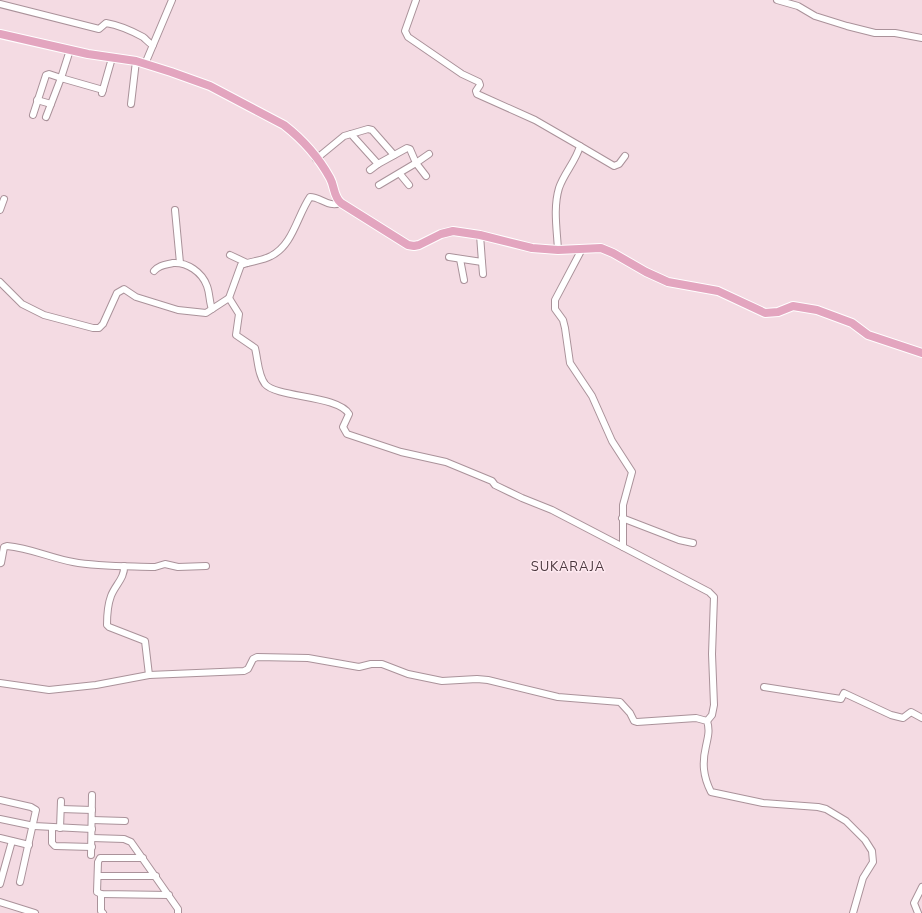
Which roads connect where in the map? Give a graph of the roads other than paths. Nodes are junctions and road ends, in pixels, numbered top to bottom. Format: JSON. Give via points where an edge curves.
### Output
{"nodes":[{"id":1,"x":172,"y":0,"type":"edge"},
{"id":2,"x":416,"y":0,"type":"edge"},
{"id":3,"x":777,"y":0,"type":"edge"},
{"id":4,"x":0,"y":4,"type":"edge"},
{"id":5,"x":0,"y":34,"type":"edge"},
{"id":6,"x":922,"y":38,"type":"edge"},
{"id":7,"x":153,"y":45,"type":"junction"},
{"id":8,"x":70,"y":50,"type":"junction"},
{"id":9,"x":112,"y":58,"type":"junction"},
{"id":10,"x":136,"y":61,"type":"junction"},
{"id":11,"x":145,"y":64,"type":"junction"},
{"id":12,"x":61,"y":78,"type":"junction"},
{"id":13,"x":38,"y":100,"type":"junction"},
{"id":14,"x":51,"y":104,"type":"junction"},
{"id":15,"x":131,"y":104,"type":"dead end"},
{"id":16,"x":32,"y":115,"type":"dead end"},
{"id":17,"x":46,"y":117,"type":"dead end"},
{"id":18,"x":351,"y":134,"type":"junction"},
{"id":19,"x":580,"y":146,"type":"junction"},
{"id":20,"x":429,"y":154,"type":"dead end"},
{"id":21,"x":394,"y":156,"type":"junction"},
{"id":22,"x":625,"y":156,"type":"dead end"},
{"id":23,"x":316,"y":158,"type":"junction"},
{"id":24,"x":416,"y":163,"type":"junction"},
{"id":25,"x":378,"y":164,"type":"junction"},
{"id":26,"x":370,"y":170,"type":"dead end"},
{"id":27,"x":400,"y":174,"type":"junction"},
{"id":28,"x":426,"y":176,"type":"dead end"},
{"id":29,"x":379,"y":185,"type":"dead end"},
{"id":30,"x":409,"y":186,"type":"dead end"},
{"id":31,"x":4,"y":199,"type":"dead end"},
{"id":32,"x":341,"y":203,"type":"junction"},
{"id":33,"x":0,"y":210,"type":"edge"},
{"id":34,"x":175,"y":210,"type":"dead end"},
{"id":35,"x":480,"y":235,"type":"junction"},
{"id":36,"x":582,"y":249,"type":"junction"},
{"id":37,"x":558,"y":250,"type":"junction"},
{"id":38,"x":230,"y":255,"type":"dead end"},
{"id":39,"x":449,"y":257,"type":"dead end"},
{"id":40,"x":460,"y":259,"type":"junction"},
{"id":41,"x":482,"y":262,"type":"junction"},
{"id":42,"x":180,"y":263,"type":"junction"},
{"id":43,"x":247,"y":263,"type":"junction"},
{"id":44,"x":154,"y":271,"type":"dead end"},
{"id":45,"x":484,"y":274,"type":"dead end"},
{"id":46,"x":464,"y":280,"type":"dead end"},
{"id":47,"x":0,"y":282,"type":"edge"},
{"id":48,"x":229,"y":298,"type":"junction"},
{"id":49,"x":212,"y":310,"type":"junction"},
{"id":50,"x":922,"y":353,"type":"edge"},
{"id":51,"x":622,"y":518,"type":"junction"},
{"id":52,"x":693,"y":543,"type":"dead end"},
{"id":53,"x":623,"y":547,"type":"junction"},
{"id":54,"x":0,"y":564,"type":"edge"},
{"id":55,"x":124,"y":566,"type":"junction"},
{"id":56,"x":206,"y":566,"type":"dead end"},
{"id":57,"x":149,"y":674,"type":"junction"},
{"id":58,"x":0,"y":683,"type":"edge"},
{"id":59,"x":764,"y":687,"type":"dead end"},
{"id":60,"x":922,"y":718,"type":"edge"},
{"id":61,"x":707,"y":721,"type":"junction"},
{"id":62,"x":92,"y":795,"type":"dead end"},
{"id":63,"x":0,"y":800,"type":"edge"},
{"id":64,"x":61,"y":801,"type":"dead end"},
{"id":65,"x":61,"y":810,"type":"junction"},
{"id":66,"x":92,"y":810,"type":"junction"},
{"id":67,"x":0,"y":819,"type":"edge"},
{"id":68,"x":92,"y":820,"type":"junction"},
{"id":69,"x":125,"y":820,"type":"dead end"},
{"id":70,"x":34,"y":826,"type":"junction"},
{"id":71,"x":52,"y":827,"type":"junction"},
{"id":72,"x":60,"y":828,"type":"junction"},
{"id":73,"x":92,"y":829,"type":"junction"},
{"id":74,"x":0,"y":838,"type":"edge"},
{"id":75,"x":92,"y":838,"type":"junction"},
{"id":76,"x":12,"y":841,"type":"junction"},
{"id":77,"x":29,"y":846,"type":"junction"},
{"id":78,"x":92,"y":847,"type":"junction"},
{"id":79,"x":91,"y":855,"type":"dead end"},
{"id":80,"x":143,"y":858,"type":"junction"},
{"id":81,"x":98,"y":876,"type":"junction"},
{"id":82,"x":156,"y":876,"type":"junction"},
{"id":83,"x":20,"y":882,"type":"dead end"},
{"id":84,"x":0,"y":884,"type":"edge"},
{"id":85,"x":922,"y":887,"type":"edge"},
{"id":86,"x":101,"y":894,"type":"junction"},
{"id":87,"x":169,"y":895,"type":"junction"},
{"id":88,"x":0,"y":902,"type":"edge"},
{"id":89,"x":35,"y":913,"type":"edge"},
{"id":90,"x":103,"y":913,"type":"edge"},
{"id":91,"x":178,"y":913,"type":"edge"},
{"id":92,"x":852,"y":913,"type":"edge"},
{"id":93,"x":918,"y":913,"type":"edge"}],
"edges":[{"from":1,"to":7,"type":"street"},
{"from":2,"to":19,"type":"street","via":[[405,31],[408,36],[461,74],[479,82],[477,94],[535,120]]},
{"from":3,"to":6,"type":"street","via":[[798,6],[815,16],[879,34],[895,33]]},
{"from":4,"to":7,"type":"street","via":[[99,29],[106,23],[121,26]]},
{"from":5,"to":8,"type":"main road"},
{"from":7,"to":11,"type":"street"},
{"from":8,"to":9,"type":"main road"},
{"from":8,"to":12,"type":"street"},
{"from":9,"to":10,"type":"main road"},
{"from":9,"to":12,"type":"street","via":[[103,92]]},
{"from":10,"to":11,"type":"main road"},
{"from":10,"to":15,"type":"street"},
{"from":11,"to":23,"type":"main road","via":[[210,86],[245,104],[293,132]]},
{"from":12,"to":13,"type":"street","via":[[47,74]]},
{"from":12,"to":14,"type":"street"},
{"from":13,"to":14,"type":"street"},
{"from":13,"to":16,"type":"street"},
{"from":14,"to":17,"type":"street"},
{"from":18,"to":21,"type":"street","via":[[372,130]]},
{"from":18,"to":23,"type":"street","via":[[344,136]]},
{"from":18,"to":25,"type":"street"},
{"from":19,"to":22,"type":"street","via":[[614,166]]},
{"from":19,"to":37,"type":"street","via":[[560,186],[555,207]]},
{"from":20,"to":24,"type":"street"},
{"from":21,"to":24,"type":"street","via":[[408,148]]},
{"from":21,"to":25,"type":"street"},
{"from":23,"to":32,"type":"main road","via":[[331,180],[333,192]]},
{"from":24,"to":27,"type":"street"},
{"from":24,"to":28,"type":"street"},
{"from":25,"to":26,"type":"street"},
{"from":27,"to":29,"type":"street"},
{"from":27,"to":30,"type":"street"},
{"from":31,"to":33,"type":"street"},
{"from":32,"to":35,"type":"main road","via":[[408,245],[419,245],[446,232]]},
{"from":32,"to":43,"type":"street","via":[[335,205],[310,197],[286,243],[279,251],[270,257]]},
{"from":34,"to":42,"type":"street"},
{"from":35,"to":37,"type":"main road","via":[[532,248]]},
{"from":35,"to":41,"type":"street"},
{"from":36,"to":37,"type":"main road"},
{"from":36,"to":50,"type":"main road","via":[[593,247],[607,250],[668,282],[718,291],[765,313],[778,312],[794,306],[817,310],[852,323],[868,335]]},
{"from":36,"to":51,"type":"street","via":[[555,300],[555,305],[565,328],[568,358],[572,367],[592,396],[612,440],[632,472]]},
{"from":38,"to":43,"type":"street"},
{"from":39,"to":40,"type":"street"},
{"from":40,"to":41,"type":"street"},
{"from":40,"to":46,"type":"street"},
{"from":41,"to":45,"type":"street"},
{"from":42,"to":44,"type":"street","via":[[161,265]]},
{"from":42,"to":49,"type":"street","via":[[192,268],[204,280]]},
{"from":43,"to":48,"type":"street","via":[[242,266]]},
{"from":47,"to":49,"type":"street","via":[[22,304],[44,315],[92,328],[99,328],[103,324],[117,293],[124,289],[136,297],[178,310],[206,313]]},
{"from":48,"to":49,"type":"street"},
{"from":48,"to":53,"type":"street","via":[[239,314],[236,335],[255,348],[259,370],[264,382],[271,389],[326,402],[346,410],[348,414],[343,427],[347,434],[401,452],[446,462],[492,481]]},
{"from":51,"to":52,"type":"street","via":[[678,540]]},
{"from":51,"to":53,"type":"street"},
{"from":53,"to":61,"type":"street","via":[[714,597],[714,705],[712,715]]},
{"from":54,"to":55,"type":"street","via":[[4,547],[7,546],[71,562]]},
{"from":55,"to":56,"type":"street"},
{"from":55,"to":57,"type":"street","via":[[124,576],[115,586],[111,597],[107,625],[145,641]]},
{"from":57,"to":58,"type":"street","via":[[96,685],[49,690]]},
{"from":57,"to":61,"type":"street","via":[[244,671],[257,657],[308,658],[359,667],[382,664],[408,674],[442,682],[488,680],[558,697],[620,702],[637,722],[696,718]]},
{"from":59,"to":60,"type":"street","via":[[841,698],[844,693],[890,715],[904,718],[910,712]]},
{"from":61,"to":92,"type":"street","via":[[709,734],[703,770],[711,792],[763,802],[818,807],[846,821],[865,840],[872,851],[873,862],[863,878]]},
{"from":62,"to":66,"type":"street"},
{"from":63,"to":70,"type":"street","via":[[34,808],[37,814]]},
{"from":64,"to":65,"type":"street"},
{"from":65,"to":66,"type":"street"},
{"from":65,"to":72,"type":"street"},
{"from":66,"to":68,"type":"street"},
{"from":67,"to":70,"type":"street"},
{"from":68,"to":69,"type":"street"},
{"from":68,"to":73,"type":"street"},
{"from":70,"to":71,"type":"street"},
{"from":70,"to":77,"type":"street"},
{"from":71,"to":72,"type":"street"},
{"from":71,"to":78,"type":"street","via":[[53,846]]},
{"from":72,"to":73,"type":"street"},
{"from":73,"to":75,"type":"street"},
{"from":74,"to":76,"type":"street"},
{"from":75,"to":78,"type":"street"},
{"from":75,"to":80,"type":"street","via":[[128,840]]},
{"from":76,"to":77,"type":"street"},
{"from":76,"to":84,"type":"street"},
{"from":77,"to":83,"type":"street"},
{"from":78,"to":79,"type":"street"},
{"from":80,"to":81,"type":"street","via":[[100,858]]},
{"from":80,"to":82,"type":"street"},
{"from":81,"to":82,"type":"street"},
{"from":81,"to":86,"type":"street","via":[[97,892]]},
{"from":82,"to":87,"type":"street"},
{"from":85,"to":93,"type":"street","via":[[914,903]]},
{"from":86,"to":87,"type":"street"},
{"from":86,"to":90,"type":"street"},
{"from":87,"to":91,"type":"street"},
{"from":88,"to":89,"type":"street"}]}
